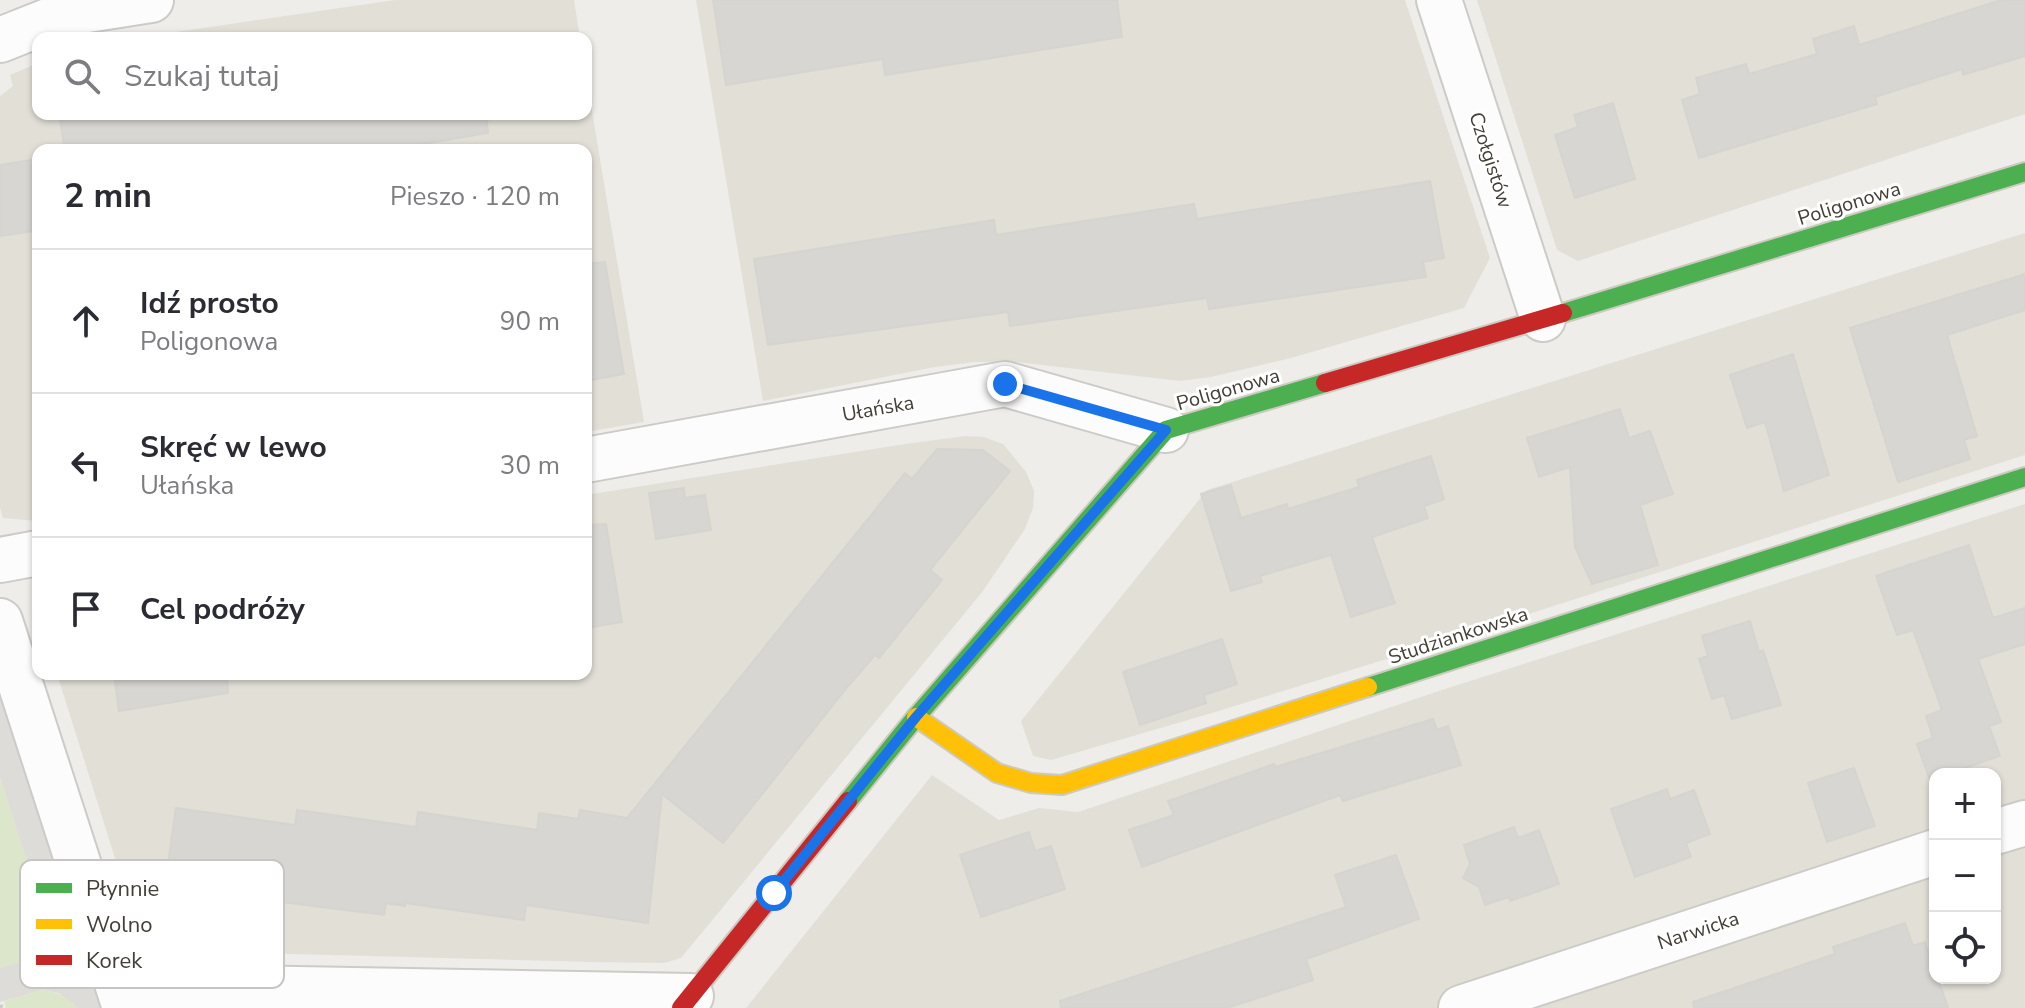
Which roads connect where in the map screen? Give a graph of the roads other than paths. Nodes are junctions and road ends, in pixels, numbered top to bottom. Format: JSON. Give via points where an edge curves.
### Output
{"nodes":[{"id":1,"x":151,"y":0,"type":"edge"},
{"id":2,"x":1439,"y":0,"type":"edge"},
{"id":3,"x":0,"y":40,"type":"edge"},
{"id":4,"x":2025,"y":172,"type":"edge"},
{"id":5,"x":1543,"y":319,"type":"junction"},
{"id":6,"x":1166,"y":430,"type":"junction"},
{"id":7,"x":592,"y":459,"type":"edge"},
{"id":8,"x":2025,"y":477,"type":"edge"},
{"id":9,"x":32,"y":554,"type":"edge"},
{"id":10,"x":0,"y":560,"type":"edge"},
{"id":11,"x":0,"y":621,"type":"edge"},
{"id":12,"x":916,"y":717,"type":"junction"},
{"id":13,"x":2025,"y":823,"type":"edge"},
{"id":14,"x":2001,"y":830,"type":"edge"},
{"id":15,"x":1929,"y":854,"type":"edge"},
{"id":16,"x":78,"y":860,"type":"edge"},
{"id":17,"x":122,"y":997,"type":"edge"},
{"id":18,"x":686,"y":1002,"type":"edge"},
{"id":19,"x":1461,"y":1008,"type":"edge"}],
"edges":[{"from":1,"to":3,"type":"street","via":[[68,13]]},
{"from":2,"to":5,"type":"street","name":"Czołgistów"},
{"from":4,"to":5,"type":"street","name":"Poligonowa"},
{"from":5,"to":6,"type":"street","name":"Poligonowa"},
{"from":6,"to":7,"type":"street","name":"Ułańska","via":[[1005,384]]},
{"from":6,"to":12,"type":"street","name":"Poligonowa"},
{"from":8,"to":12,"type":"street","name":"Studziankowska","via":[[1062,785],[997,773]]},
{"from":9,"to":10,"type":"street"},
{"from":11,"to":16,"type":"street"},
{"from":12,"to":18,"type":"street","name":"Poligonowa"},
{"from":13,"to":14,"type":"street"},
{"from":15,"to":19,"type":"street","name":"Narwicka"},
{"from":17,"to":18,"type":"street"}]}
